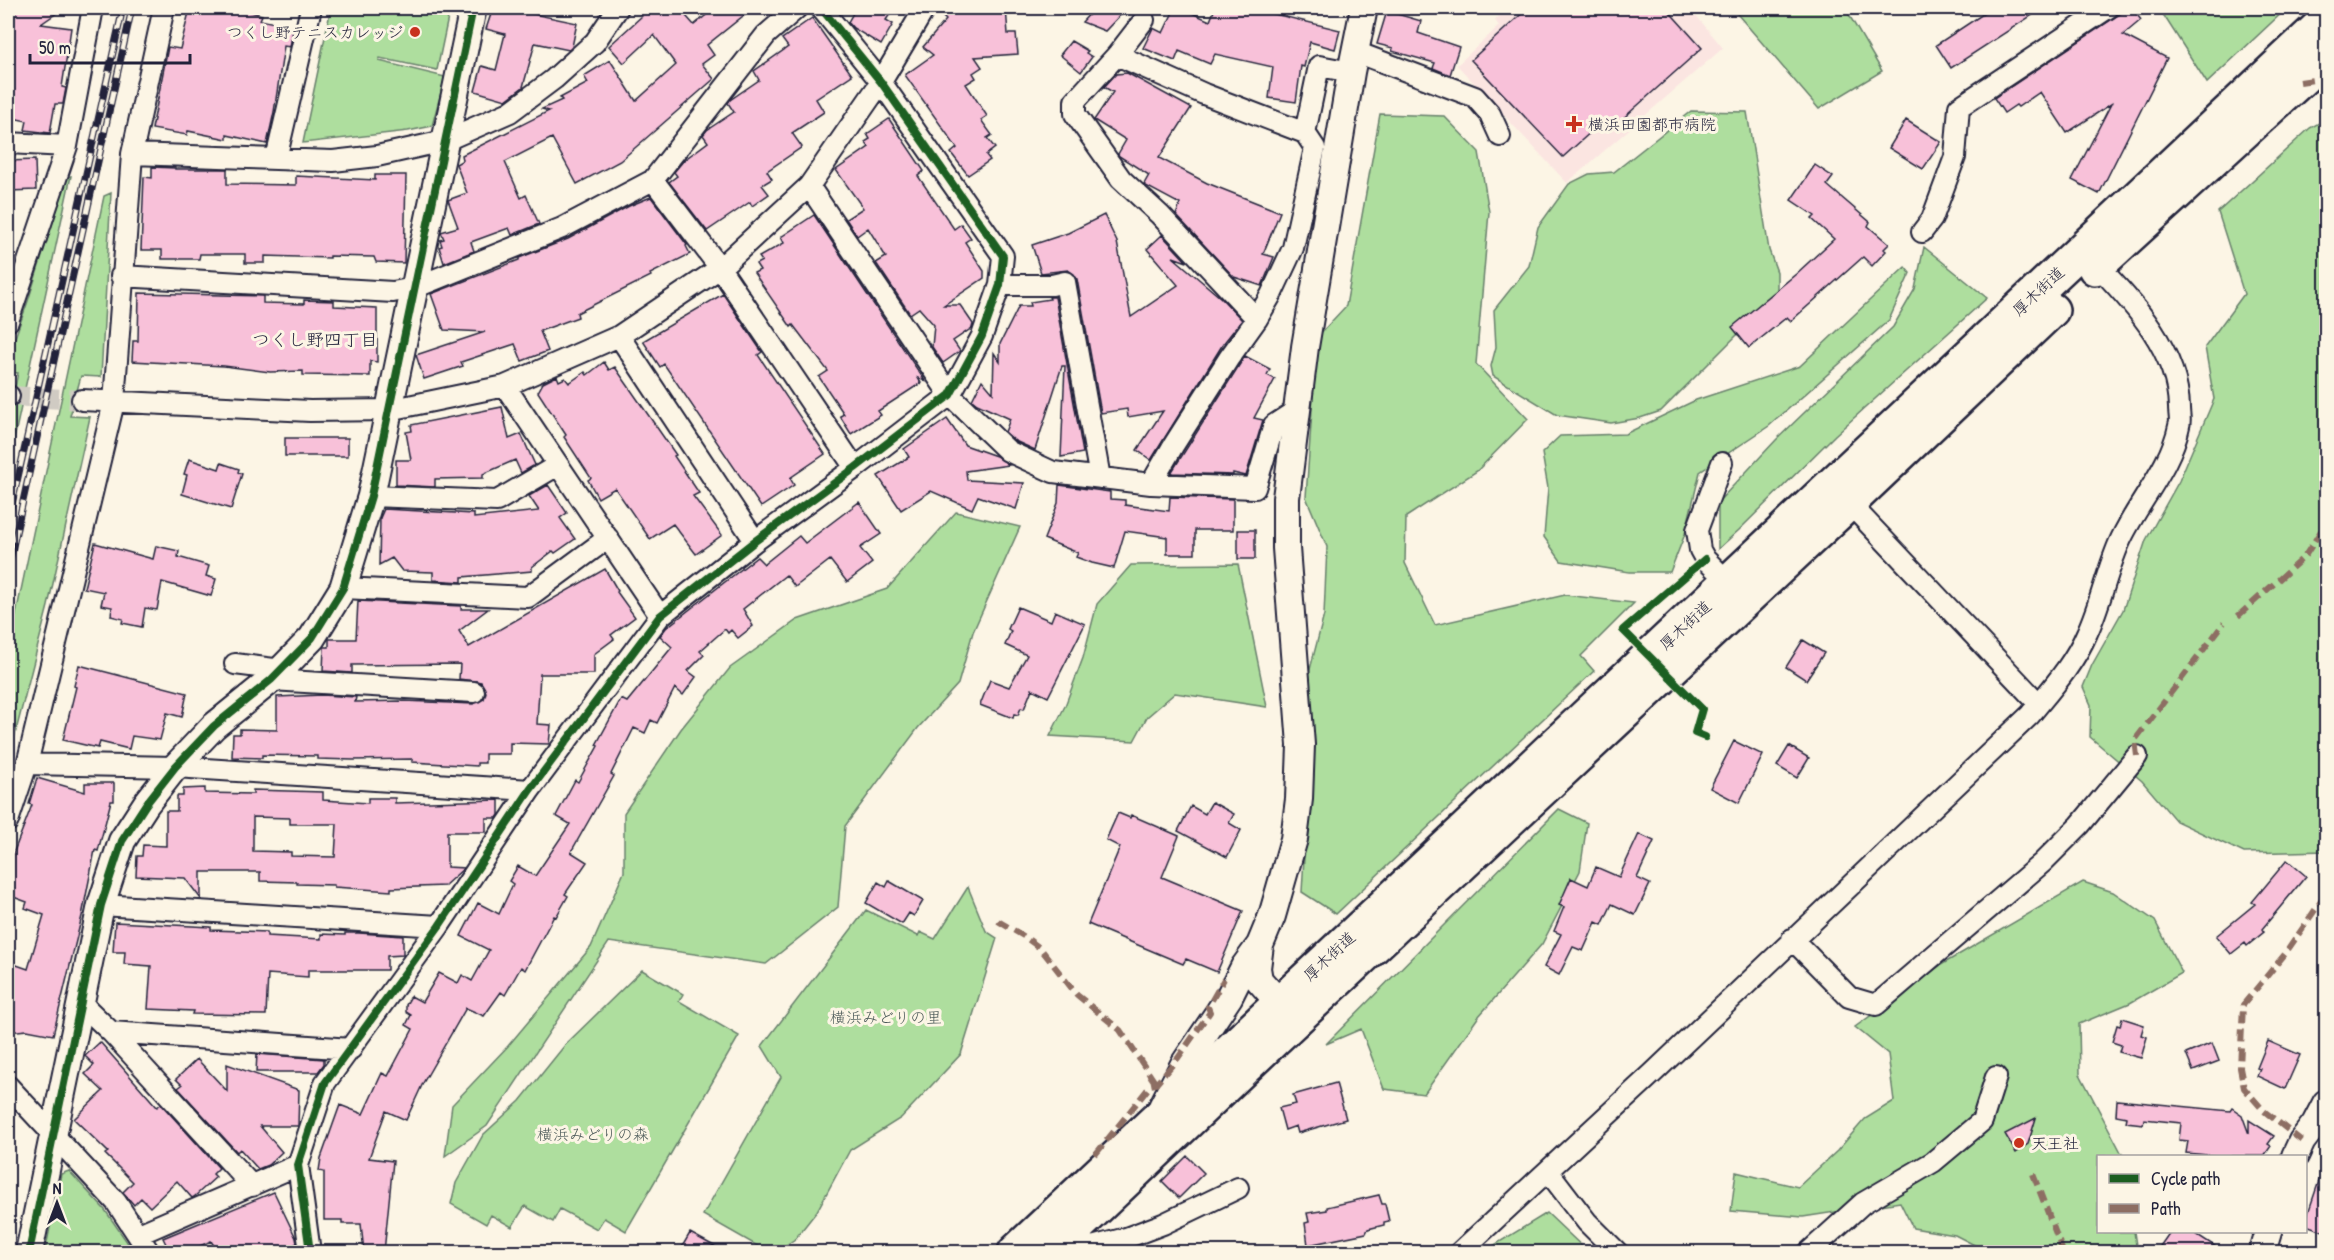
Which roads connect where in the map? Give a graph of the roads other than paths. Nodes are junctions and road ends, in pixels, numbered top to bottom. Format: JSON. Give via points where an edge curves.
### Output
{"nodes":[{"id":1,"x":93,"y":8,"type":"edge"},
{"id":2,"x":164,"y":8,"type":"edge"},
{"id":3,"x":312,"y":8,"type":"edge"},
{"id":4,"x":473,"y":8,"type":"edge"},
{"id":5,"x":618,"y":8,"type":"edge"},
{"id":6,"x":798,"y":8,"type":"edge"},
{"id":7,"x":821,"y":8,"type":"edge"},
{"id":8,"x":925,"y":8,"type":"edge"},
{"id":9,"x":1364,"y":8,"type":"edge"},
{"id":10,"x":2108,"y":8,"type":"edge"},
{"id":11,"x":1144,"y":20,"type":"dead end"},
{"id":12,"x":2326,"y":20,"type":"edge"},
{"id":13,"x":1117,"y":55,"type":"junction"},
{"id":14,"x":2326,"y":57,"type":"edge"},
{"id":15,"x":1353,"y":62,"type":"junction"},
{"id":16,"x":881,"y":82,"type":"junction"},
{"id":17,"x":1305,"y":133,"type":"junction"},
{"id":18,"x":1500,"y":136,"type":"dead end"},
{"id":19,"x":444,"y":141,"type":"junction"},
{"id":20,"x":8,"y":143,"type":"edge"},
{"id":21,"x":67,"y":146,"type":"junction"},
{"id":22,"x":132,"y":154,"type":"junction"},
{"id":23,"x":276,"y":159,"type":"junction"},
{"id":24,"x":652,"y":180,"type":"junction"},
{"id":25,"x":809,"y":186,"type":"junction"},
{"id":26,"x":1922,"y":232,"type":"dead end"},
{"id":27,"x":2098,"y":266,"type":"junction"},
{"id":28,"x":720,"y":268,"type":"junction"},
{"id":29,"x":121,"y":276,"type":"junction"},
{"id":30,"x":1000,"y":285,"type":"junction"},
{"id":31,"x":414,"y":288,"type":"junction"},
{"id":32,"x":1257,"y":319,"type":"junction"},
{"id":33,"x":8,"y":321,"type":"edge"},
{"id":34,"x":619,"y":336,"type":"junction"},
{"id":35,"x":505,"y":386,"type":"junction"},
{"id":36,"x":950,"y":395,"type":"junction"},
{"id":37,"x":82,"y":400,"type":"tunnel mouth"},
{"id":38,"x":114,"y":402,"type":"junction"},
{"id":39,"x":389,"y":410,"type":"junction"},
{"id":40,"x":1297,"y":410,"type":"junction"},
{"id":41,"x":1722,"y":463,"type":"dead end"},
{"id":42,"x":558,"y":465,"type":"junction"},
{"id":43,"x":855,"y":468,"type":"junction"},
{"id":44,"x":1100,"y":478,"type":"junction"},
{"id":45,"x":1151,"y":484,"type":"junction"},
{"id":46,"x":371,"y":496,"type":"junction"},
{"id":47,"x":1849,"y":503,"type":"junction"},
{"id":48,"x":608,"y":538,"type":"junction"},
{"id":49,"x":755,"y":541,"type":"junction"},
{"id":50,"x":1729,"y":583,"type":"junction"},
{"id":51,"x":343,"y":588,"type":"junction"},
{"id":52,"x":660,"y":616,"type":"junction"},
{"id":53,"x":235,"y":664,"type":"dead end"},
{"id":54,"x":276,"y":675,"type":"junction"},
{"id":55,"x":474,"y":692,"type":"dead end"},
{"id":56,"x":2039,"y":704,"type":"junction"},
{"id":57,"x":2137,"y":756,"type":"dead end"},
{"id":58,"x":27,"y":764,"type":"junction"},
{"id":59,"x":175,"y":767,"type":"junction"},
{"id":60,"x":530,"y":790,"type":"junction"},
{"id":61,"x":8,"y":821,"type":"edge"},
{"id":62,"x":101,"y":905,"type":"junction"},
{"id":63,"x":439,"y":926,"type":"junction"},
{"id":64,"x":1792,"y":939,"type":"junction"},
{"id":65,"x":1260,"y":945,"type":"junction"},
{"id":66,"x":81,"y":1003,"type":"junction"},
{"id":67,"x":1287,"y":1012,"type":"junction"},
{"id":68,"x":111,"y":1032,"type":"junction"},
{"id":69,"x":351,"y":1048,"type":"junction"},
{"id":70,"x":1995,"y":1077,"type":"dead end"},
{"id":71,"x":8,"y":1086,"type":"edge"},
{"id":72,"x":2323,"y":1117,"type":"edge"},
{"id":73,"x":1155,"y":1120,"type":"junction"},
{"id":74,"x":53,"y":1134,"type":"junction"},
{"id":75,"x":2295,"y":1155,"type":"edge"},
{"id":76,"x":298,"y":1165,"type":"junction"},
{"id":77,"x":1548,"y":1171,"type":"junction"},
{"id":78,"x":252,"y":1186,"type":"junction"},
{"id":79,"x":1238,"y":1188,"type":"dead end"},
{"id":80,"x":2268,"y":1233,"type":"edge"},
{"id":81,"x":139,"y":1234,"type":"junction"},
{"id":82,"x":1061,"y":1242,"type":"edge"},
{"id":83,"x":29,"y":1252,"type":"edge"},
{"id":84,"x":149,"y":1252,"type":"edge"},
{"id":85,"x":310,"y":1252,"type":"edge"},
{"id":86,"x":1015,"y":1252,"type":"edge"},
{"id":87,"x":1460,"y":1252,"type":"edge"},
{"id":88,"x":1617,"y":1252,"type":"edge"},
{"id":89,"x":1809,"y":1252,"type":"edge"},
{"id":90,"x":2262,"y":1252,"type":"edge"}],
"edges":[{"from":1,"to":21,"type":"street"},
{"from":2,"to":22,"type":"street"},
{"from":3,"to":23,"type":"street"},
{"from":4,"to":19,"type":"street"},
{"from":5,"to":19,"type":"street","via":[[595,42],[554,79],[510,112]]},
{"from":6,"to":24,"type":"street","via":[[766,35]]},
{"from":7,"to":16,"type":"street"},
{"from":8,"to":16,"type":"street"},
{"from":9,"to":15,"type":"street"},
{"from":10,"to":26,"type":"street","via":[[1959,107],[1955,157],[1932,219]]},
{"from":11,"to":13,"type":"street"},
{"from":12,"to":50,"type":"highway","name":"厚木街道"},
{"from":13,"to":17,"type":"street"},
{"from":13,"to":32,"type":"street","via":[[1075,101],[1075,114],[1121,179]]},
{"from":14,"to":27,"type":"highway","name":"厚木街道"},
{"from":15,"to":17,"type":"street","via":[[1319,66]]},
{"from":15,"to":18,"type":"street","via":[[1475,97],[1490,114]]},
{"from":15,"to":40,"type":"street"},
{"from":16,"to":25,"type":"street"},
{"from":16,"to":30,"type":"street","via":[[1003,256]]},
{"from":17,"to":32,"type":"street","via":[[1315,148],[1293,248]]},
{"from":19,"to":23,"type":"street","via":[[333,161]]},
{"from":19,"to":31,"type":"street"},
{"from":20,"to":21,"type":"street"},
{"from":21,"to":33,"type":"street"},
{"from":22,"to":23,"type":"street"},
{"from":22,"to":29,"type":"street"},
{"from":24,"to":28,"type":"street"},
{"from":24,"to":31,"type":"street","via":[[562,228]]},
{"from":25,"to":28,"type":"street"},
{"from":25,"to":36,"type":"street"},
{"from":27,"to":47,"type":"highway","name":"厚木街道"},
{"from":27,"to":56,"type":"street","via":[[2156,336],[2179,395],[2180,426],[2166,461],[2121,539],[2087,633]]},
{"from":28,"to":34,"type":"street"},
{"from":28,"to":43,"type":"street"},
{"from":29,"to":31,"type":"street","via":[[393,292]]},
{"from":29,"to":38,"type":"street"},
{"from":30,"to":36,"type":"street","via":[[982,336]]},
{"from":30,"to":44,"type":"street","via":[[1065,282]]},
{"from":31,"to":39,"type":"street"},
{"from":32,"to":45,"type":"street"},
{"from":34,"to":35,"type":"street"},
{"from":34,"to":49,"type":"street"},
{"from":35,"to":39,"type":"street"},
{"from":35,"to":42,"type":"street"},
{"from":36,"to":43,"type":"street"},
{"from":36,"to":44,"type":"street","via":[[1008,451],[1053,472]]},
{"from":37,"to":38,"type":"street"},
{"from":38,"to":39,"type":"street","via":[[310,411]]},
{"from":38,"to":58,"type":"street"},
{"from":39,"to":46,"type":"street"},
{"from":40,"to":45,"type":"street","via":[[1274,425],[1256,488]]},
{"from":40,"to":65,"type":"street","via":[[1286,498],[1286,548],[1301,745],[1299,799],[1287,869]]},
{"from":41,"to":50,"type":"street","via":[[1697,530],[1705,559]]},
{"from":42,"to":46,"type":"street","via":[[497,501]]},
{"from":42,"to":48,"type":"street"},
{"from":43,"to":49,"type":"street"},
{"from":44,"to":45,"type":"street"},
{"from":46,"to":51,"type":"street"},
{"from":47,"to":56,"type":"street"},
{"from":47,"to":67,"type":"highway","name":"厚木街道"},
{"from":48,"to":51,"type":"street","via":[[528,597]]},
{"from":48,"to":52,"type":"street"},
{"from":49,"to":52,"type":"street"},
{"from":50,"to":67,"type":"highway","name":"厚木街道"},
{"from":51,"to":54,"type":"street","via":[[312,638]]},
{"from":52,"to":60,"type":"street"},
{"from":53,"to":54,"type":"street"},
{"from":54,"to":55,"type":"street"},
{"from":54,"to":59,"type":"street","via":[[213,726]]},
{"from":56,"to":64,"type":"street"},
{"from":57,"to":64,"type":"street","via":[[2080,825],[2042,863],[1876,1005],[1849,997]]},
{"from":58,"to":59,"type":"street"},
{"from":58,"to":61,"type":"street"},
{"from":59,"to":60,"type":"street"},
{"from":59,"to":62,"type":"street","via":[[122,841]]},
{"from":60,"to":63,"type":"street"},
{"from":62,"to":63,"type":"street"},
{"from":62,"to":66,"type":"street"},
{"from":63,"to":69,"type":"street"},
{"from":64,"to":77,"type":"street"},
{"from":65,"to":67,"type":"street","via":[[1259,980]]},
{"from":65,"to":73,"type":"street","via":[[1184,1064]]},
{"from":66,"to":68,"type":"street"},
{"from":66,"to":74,"type":"street"},
{"from":67,"to":73,"type":"highway","name":"厚木街道"},
{"from":67,"to":82,"type":"highway","name":"厚木街道"},
{"from":68,"to":69,"type":"street"},
{"from":68,"to":78,"type":"street"},
{"from":69,"to":76,"type":"street","via":[[325,1083]]},
{"from":70,"to":89,"type":"street","via":[[1982,1121],[1933,1161],[1863,1203]]},
{"from":71,"to":74,"type":"street"},
{"from":72,"to":75,"type":"street"},
{"from":73,"to":86,"type":"highway","name":"厚木街道"},
{"from":74,"to":81,"type":"street","via":[[116,1202]]},
{"from":74,"to":83,"type":"street"},
{"from":76,"to":78,"type":"street"},
{"from":76,"to":85,"type":"street"},
{"from":77,"to":87,"type":"street"},
{"from":77,"to":88,"type":"street","via":[[1587,1222]]},
{"from":78,"to":81,"type":"street"},
{"from":79,"to":82,"type":"street","via":[[1126,1238],[1092,1247]]},
{"from":80,"to":90,"type":"street"},
{"from":81,"to":84,"type":"street"}]}
